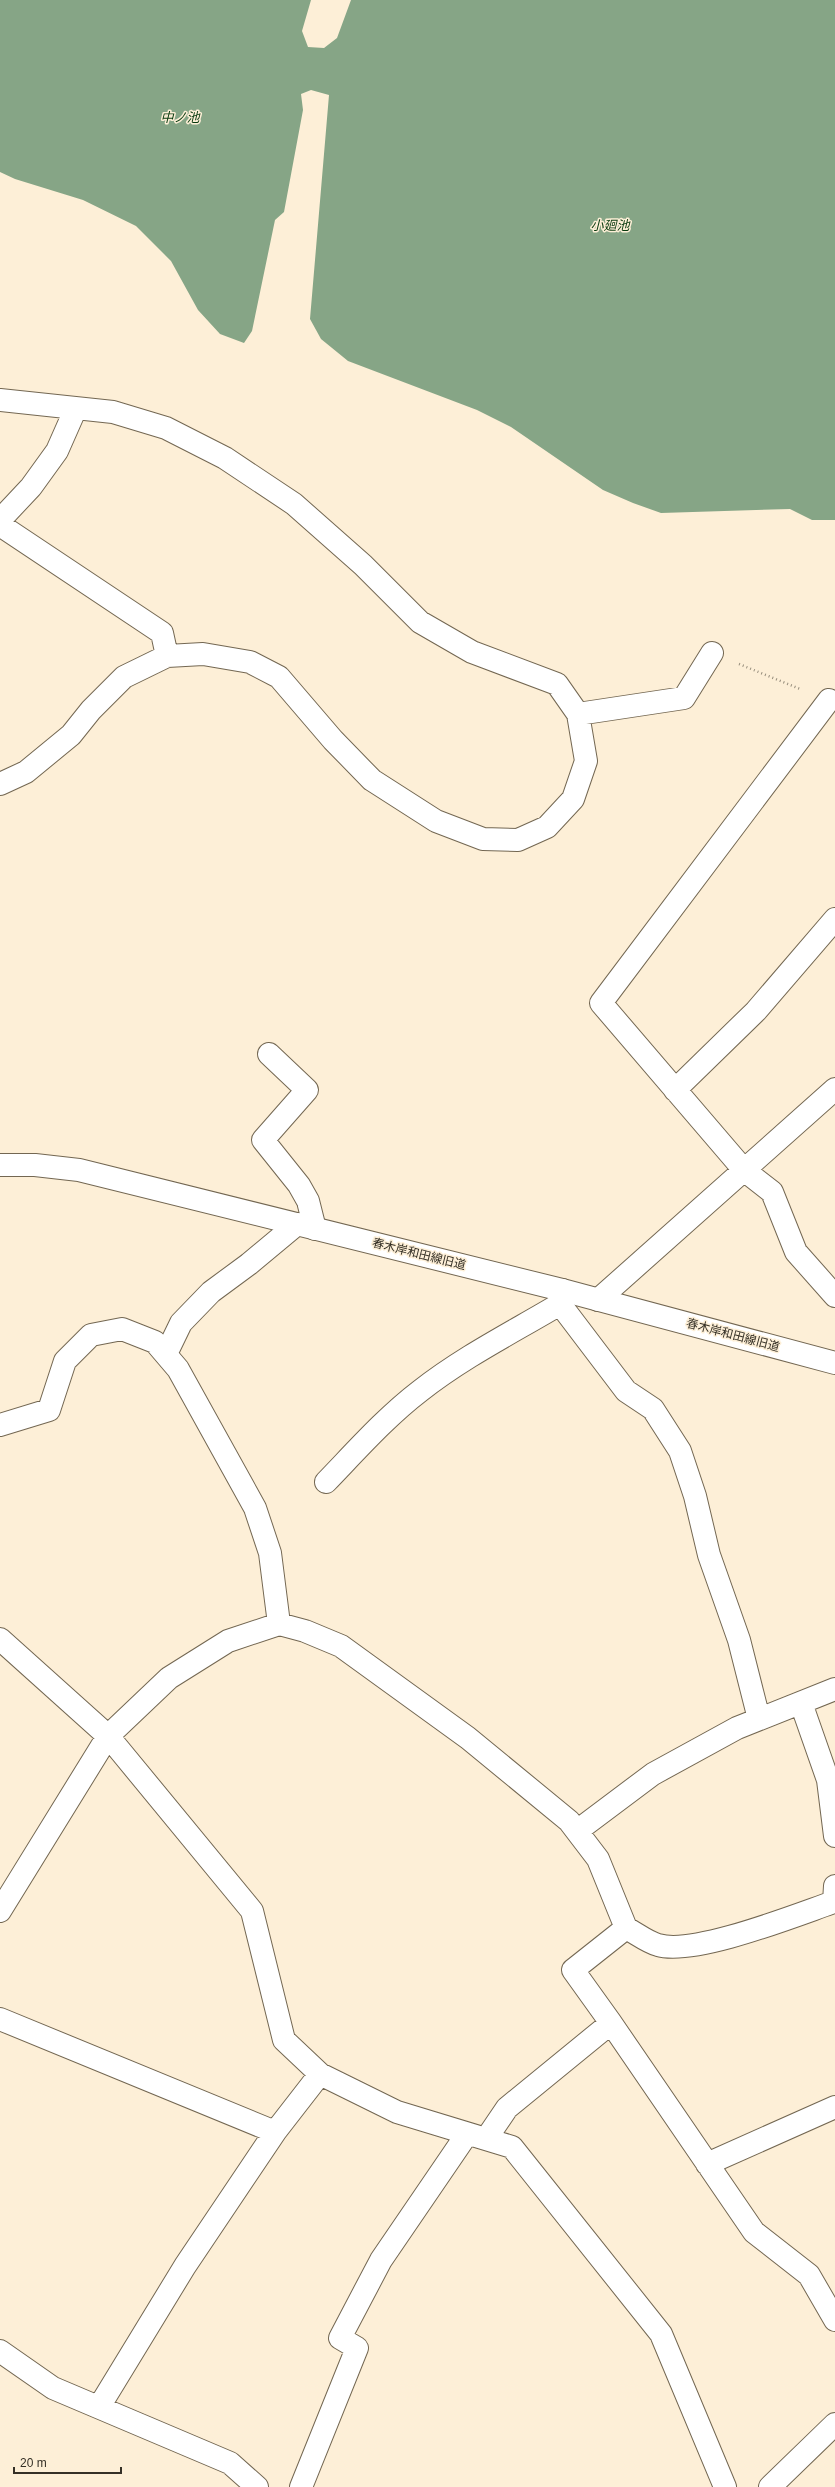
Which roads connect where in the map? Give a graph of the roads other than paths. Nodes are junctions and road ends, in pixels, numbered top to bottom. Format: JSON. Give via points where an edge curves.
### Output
{"nodes":[{"id":1,"x":0,"y":400,"type":"edge"},
{"id":2,"x":76,"y":408,"type":"junction"},
{"id":3,"x":0,"y":520,"type":"edge"},
{"id":4,"x":0,"y":525,"type":"edge"},
{"id":5,"x":712,"y":653,"type":"road end"},
{"id":6,"x":167,"y":656,"type":"junction"},
{"id":7,"x":829,"y":700,"type":"road end"},
{"id":8,"x":578,"y":714,"type":"junction"},
{"id":9,"x":0,"y":784,"type":"edge"},
{"id":10,"x":835,"y":919,"type":"edge"},
{"id":11,"x":269,"y":1054,"type":"dead end"},
{"id":12,"x":835,"y":1089,"type":"edge"},
{"id":13,"x":675,"y":1090,"type":"junction"},
{"id":14,"x":0,"y":1165,"type":"edge"},
{"id":15,"x":744,"y":1170,"type":"junction"},
{"id":16,"x":306,"y":1226,"type":"junction"},
{"id":17,"x":835,"y":1296,"type":"edge"},
{"id":18,"x":561,"y":1297,"type":"junction"},
{"id":19,"x":598,"y":1300,"type":"junction"},
{"id":20,"x":166,"y":1354,"type":"junction"},
{"id":21,"x":835,"y":1363,"type":"edge"},
{"id":22,"x":0,"y":1425,"type":"edge"},
{"id":23,"x":326,"y":1482,"type":"dead end"},
{"id":24,"x":279,"y":1624,"type":"junction"},
{"id":25,"x":0,"y":1639,"type":"edge"},
{"id":26,"x":835,"y":1689,"type":"edge"},
{"id":27,"x":801,"y":1703,"type":"junction"},
{"id":28,"x":759,"y":1719,"type":"junction"},
{"id":29,"x":108,"y":1736,"type":"junction"},
{"id":30,"x":577,"y":1831,"type":"junction"},
{"id":31,"x":835,"y":1836,"type":"edge"},
{"id":32,"x":835,"y":1897,"type":"edge"},
{"id":33,"x":0,"y":1911,"type":"edge"},
{"id":34,"x":626,"y":1928,"type":"junction"},
{"id":35,"x":611,"y":2022,"type":"junction"},
{"id":36,"x":2,"y":2026,"type":"edge"},
{"id":37,"x":320,"y":2074,"type":"junction"},
{"id":38,"x":835,"y":2107,"type":"edge"},
{"id":39,"x":275,"y":2132,"type":"junction"},
{"id":40,"x":476,"y":2136,"type":"junction"},
{"id":41,"x":707,"y":2164,"type":"junction"},
{"id":42,"x":835,"y":2320,"type":"edge"},
{"id":43,"x":0,"y":2350,"type":"edge"},
{"id":44,"x":99,"y":2407,"type":"junction"},
{"id":45,"x":835,"y":2424,"type":"edge"},
{"id":46,"x":257,"y":2487,"type":"edge"},
{"id":47,"x":301,"y":2487,"type":"edge"},
{"id":48,"x":725,"y":2487,"type":"edge"},
{"id":49,"x":770,"y":2487,"type":"edge"}],
"edges":[{"from":1,"to":2,"type":"street"},
{"from":2,"to":3,"type":"street","via":[[57,452]]},
{"from":2,"to":8,"type":"street","via":[[114,412],[166,428],[225,458],[294,504],[363,565],[420,622],[472,652],[557,684]]},
{"from":4,"to":6,"type":"street","via":[[162,632]]},
{"from":5,"to":8,"type":"street","via":[[684,698]]},
{"from":6,"to":8,"type":"street","via":[[203,654],[250,662],[279,677],[333,740],[372,780],[436,821],[483,839],[518,840],[546,827],[573,799],[586,761]]},
{"from":6,"to":9,"type":"street","via":[[124,677],[90,710],[71,736],[26,772]]},
{"from":7,"to":13,"type":"street","via":[[601,1003]]},
{"from":10,"to":13,"type":"street","via":[[756,1011]]},
{"from":11,"to":16,"type":"street","via":[[307,1090],[263,1140],[299,1185],[308,1201]]},
{"from":12,"to":15,"type":"street"},
{"from":13,"to":15,"type":"street"},
{"from":14,"to":16,"type":"street","name":"春木岸和田線旧道","via":[[35,1165],[79,1170]]},
{"from":15,"to":17,"type":"street","via":[[772,1192],[796,1252]]},
{"from":15,"to":19,"type":"street"},
{"from":16,"to":18,"type":"street","name":"春木岸和田線旧道"},
{"from":16,"to":20,"type":"street","via":[[210,1292],[181,1323]]},
{"from":18,"to":19,"type":"street","name":"春木岸和田線旧道"},
{"from":18,"to":23,"type":"street","via":[[420,1391]]},
{"from":18,"to":28,"type":"street","via":[[626,1392],[653,1409],[680,1451],[695,1496],[709,1555],[739,1640]]},
{"from":19,"to":21,"type":"street","name":"春木岸和田線旧道"},
{"from":20,"to":22,"type":"street","via":[[156,1342],[122,1329],[91,1335],[65,1361],[49,1410]]},
{"from":20,"to":24,"type":"street","via":[[178,1369],[256,1508],[270,1553]]},
{"from":24,"to":29,"type":"street","via":[[228,1641],[169,1678]]},
{"from":24,"to":30,"type":"street","via":[[305,1631],[341,1646],[392,1681],[569,1820]]},
{"from":25,"to":29,"type":"street"},
{"from":26,"to":27,"type":"street"},
{"from":27,"to":28,"type":"street"},
{"from":27,"to":31,"type":"street","via":[[828,1780]]},
{"from":28,"to":30,"type":"street","via":[[737,1728],[653,1774]]},
{"from":29,"to":33,"type":"street"},
{"from":29,"to":37,"type":"street","via":[[252,1911],[284,2040]]},
{"from":30,"to":34,"type":"street","via":[[598,1859]]},
{"from":32,"to":34,"type":"street","via":[[733,1936],[679,1948],[658,1945]]},
{"from":34,"to":35,"type":"street","via":[[573,1970]]},
{"from":35,"to":40,"type":"street"},
{"from":35,"to":41,"type":"street"},
{"from":36,"to":39,"type":"street"},
{"from":37,"to":39,"type":"street"},
{"from":37,"to":40,"type":"street","via":[[397,2112]]},
{"from":38,"to":41,"type":"street"},
{"from":39,"to":44,"type":"street","via":[[185,2266]]},
{"from":40,"to":47,"type":"street","via":[[381,2260],[340,2338],[357,2348]]},
{"from":40,"to":48,"type":"street","via":[[512,2147],[661,2334]]},
{"from":41,"to":42,"type":"street","via":[[754,2232],[809,2276]]},
{"from":43,"to":44,"type":"street","via":[[53,2388]]},
{"from":44,"to":46,"type":"street","via":[[230,2463]]},
{"from":45,"to":49,"type":"street"}]}
